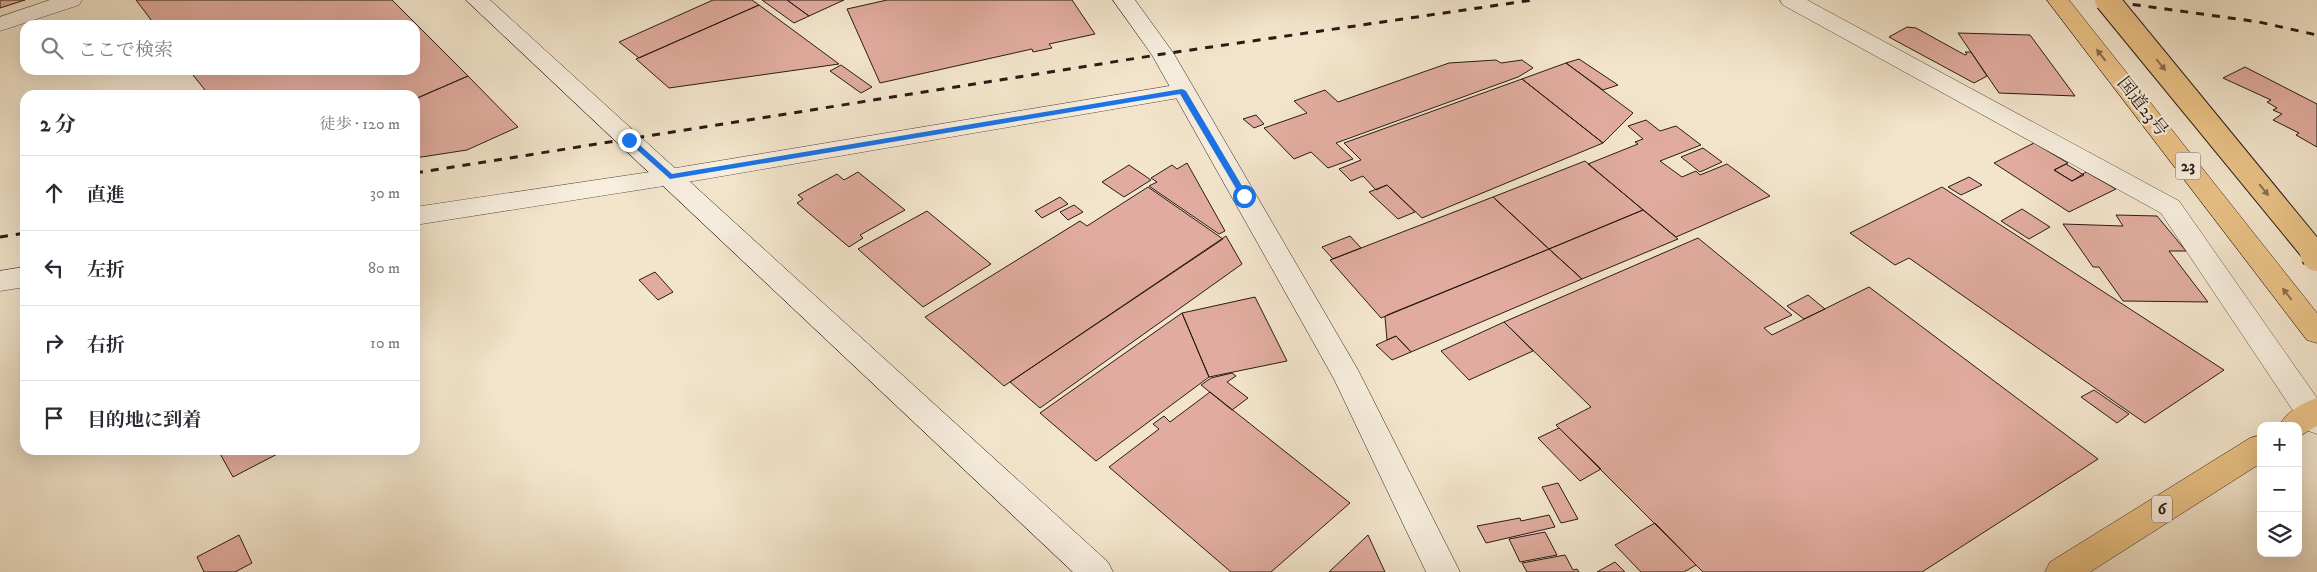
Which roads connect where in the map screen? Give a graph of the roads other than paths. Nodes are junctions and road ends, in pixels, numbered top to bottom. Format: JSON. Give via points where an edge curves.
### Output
{"nodes":[{"id":1,"x":71,"y":0,"type":"edge"},
{"id":2,"x":477,"y":0,"type":"edge"},
{"id":3,"x":1124,"y":0,"type":"edge"},
{"id":4,"x":1791,"y":0,"type":"edge"},
{"id":5,"x":2058,"y":0,"type":"edge"},
{"id":6,"x":2108,"y":0,"type":"edge"},
{"id":7,"x":0,"y":24,"type":"edge"},
{"id":8,"x":1182,"y":91,"type":"junction"},
{"id":9,"x":670,"y":177,"type":"junction"},
{"id":10,"x":420,"y":215,"type":"edge"},
{"id":11,"x":2317,"y":256,"type":"edge"},
{"id":12,"x":20,"y":278,"type":"edge"},
{"id":13,"x":0,"y":281,"type":"edge"},
{"id":14,"x":2317,"y":333,"type":"edge"},
{"id":15,"x":2310,"y":418,"type":"edge"},
{"id":16,"x":2257,"y":450,"type":"edge"},
{"id":17,"x":1096,"y":572,"type":"edge"},
{"id":18,"x":1443,"y":572,"type":"edge"},
{"id":19,"x":2062,"y":572,"type":"edge"}],
"edges":[{"from":1,"to":7,"type":"street"},
{"from":2,"to":9,"type":"street"},
{"from":3,"to":8,"type":"street","via":[[1163,54]]},
{"from":4,"to":15,"type":"street","via":[[2170,208]]},
{"from":14,"to":5,"type":"main road","name":"国道23号","number":"23","one_way":true},
{"from":6,"to":11,"type":"main road","number":"23","one_way":true,"bridge":true},
{"from":8,"to":9,"type":"street"},
{"from":8,"to":18,"type":"street","via":[[1348,378]]},
{"from":9,"to":10,"type":"street"},
{"from":9,"to":17,"type":"street"},
{"from":12,"to":13,"type":"street"},
{"from":16,"to":19,"type":"main road","number":"6"}]}
